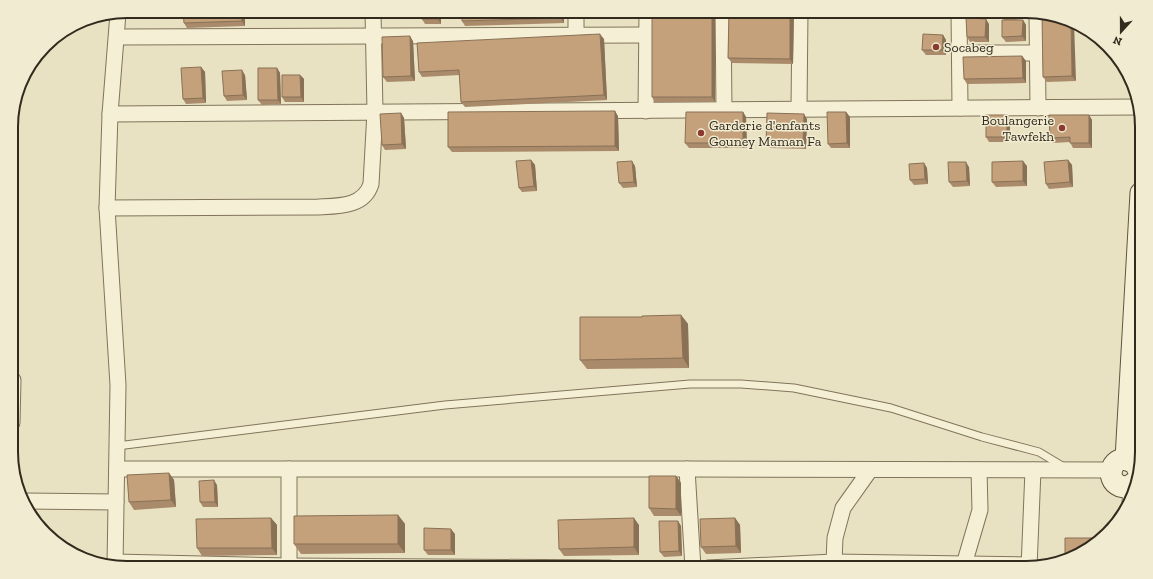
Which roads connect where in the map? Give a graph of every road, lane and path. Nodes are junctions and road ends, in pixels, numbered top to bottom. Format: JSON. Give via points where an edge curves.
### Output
{"nodes":[{"id":1,"x":118,"y":18,"type":"edge"},
{"id":2,"x":373,"y":18,"type":"edge"},
{"id":3,"x":576,"y":18,"type":"edge"},
{"id":4,"x":647,"y":18,"type":"edge"},
{"id":5,"x":723,"y":18,"type":"edge"},
{"id":6,"x":800,"y":18,"type":"edge"},
{"id":7,"x":960,"y":18,"type":"edge"},
{"id":8,"x":1037,"y":19,"type":"edge"},
{"id":9,"x":576,"y":35,"type":"junction"},
{"id":10,"x":647,"y":35,"type":"junction"},
{"id":11,"x":373,"y":36,"type":"junction"},
{"id":12,"x":117,"y":37,"type":"junction"},
{"id":13,"x":960,"y":53,"type":"junction"},
{"id":14,"x":1038,"y":53,"type":"junction"},
{"id":15,"x":1133,"y":107,"type":"edge"},
{"id":16,"x":960,"y":108,"type":"junction"},
{"id":17,"x":1038,"y":108,"type":"junction"},
{"id":18,"x":799,"y":109,"type":"junction"},
{"id":19,"x":646,"y":110,"type":"junction"},
{"id":20,"x":724,"y":110,"type":"junction"},
{"id":21,"x":375,"y":112,"type":"junction"},
{"id":22,"x":110,"y":114,"type":"junction"},
{"id":23,"x":107,"y":208,"type":"junction"},
{"id":24,"x":1135,"y":338,"type":"edge"},
{"id":25,"x":117,"y":446,"type":"junction"},
{"id":26,"x":117,"y":468,"type":"junction"},
{"id":27,"x":289,"y":469,"type":"junction"},
{"id":28,"x":687,"y":469,"type":"junction"},
{"id":29,"x":870,"y":470,"type":"junction"},
{"id":30,"x":979,"y":470,"type":"junction"},
{"id":31,"x":1033,"y":470,"type":"junction"},
{"id":32,"x":1069,"y":470,"type":"junction"},
{"id":33,"x":1128,"y":479,"type":"edge"},
{"id":34,"x":30,"y":501,"type":"edge"},
{"id":35,"x":116,"y":502,"type":"junction"},
{"id":36,"x":115,"y":560,"type":"edge"},
{"id":37,"x":289,"y":561,"type":"edge"},
{"id":38,"x":693,"y":561,"type":"edge"},
{"id":39,"x":834,"y":561,"type":"edge"},
{"id":40,"x":965,"y":561,"type":"edge"},
{"id":41,"x":1029,"y":561,"type":"edge"}],
"edges":[{"from":1,"to":12,"type":"street"},
{"from":2,"to":11,"type":"street"},
{"from":3,"to":9,"type":"street"},
{"from":4,"to":10,"type":"street"},
{"from":5,"to":20,"type":"street"},
{"from":6,"to":18,"type":"street"},
{"from":7,"to":13,"type":"street"},
{"from":8,"to":14,"type":"street"},
{"from":9,"to":10,"type":"street"},
{"from":9,"to":11,"type":"street"},
{"from":10,"to":19,"type":"street"},
{"from":11,"to":12,"type":"street"},
{"from":11,"to":21,"type":"street"},
{"from":12,"to":22,"type":"street"},
{"from":13,"to":14,"type":"street"},
{"from":13,"to":16,"type":"street"},
{"from":14,"to":17,"type":"street"},
{"from":15,"to":17,"type":"street"},
{"from":16,"to":17,"type":"street"},
{"from":16,"to":18,"type":"street"},
{"from":18,"to":20,"type":"street"},
{"from":19,"to":20,"type":"street"},
{"from":19,"to":21,"type":"street"},
{"from":21,"to":22,"type":"street"},
{"from":21,"to":23,"type":"street","via":[[369,191],[359,200],[347,205]]},
{"from":22,"to":23,"type":"street"},
{"from":23,"to":25,"type":"street","via":[[118,385]]},
{"from":24,"to":33,"type":"street"},
{"from":25,"to":26,"type":"street"},
{"from":25,"to":32,"type":"lane","via":[[445,405],[690,384],[741,384],[794,388],[891,408],[1038,452]]},
{"from":26,"to":27,"type":"street"},
{"from":26,"to":35,"type":"street"},
{"from":27,"to":28,"type":"street"},
{"from":27,"to":37,"type":"street"},
{"from":28,"to":29,"type":"street"},
{"from":28,"to":38,"type":"street"},
{"from":29,"to":30,"type":"street"},
{"from":29,"to":39,"type":"street","via":[[844,508],[835,538]]},
{"from":30,"to":31,"type":"street"},
{"from":30,"to":40,"type":"street","via":[[980,510]]},
{"from":31,"to":32,"type":"street"},
{"from":31,"to":41,"type":"street"},
{"from":32,"to":33,"type":"street"},
{"from":34,"to":35,"type":"street"},
{"from":35,"to":36,"type":"street"}]}
